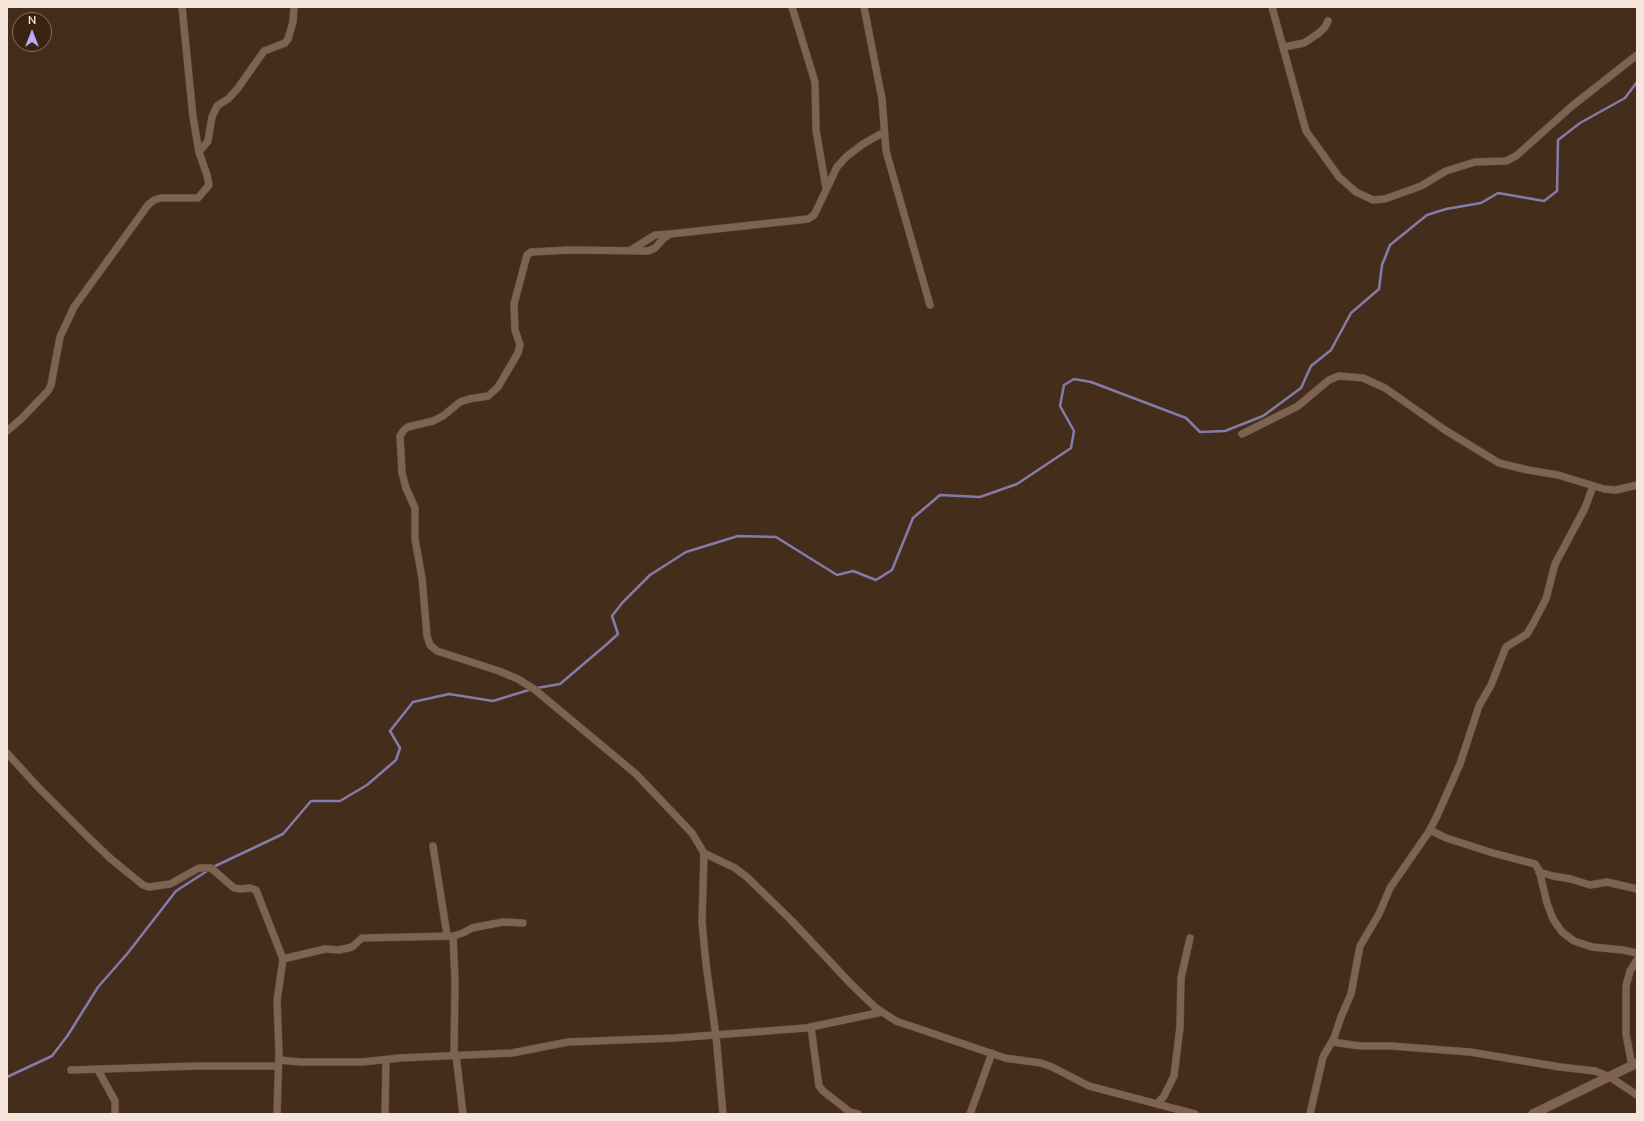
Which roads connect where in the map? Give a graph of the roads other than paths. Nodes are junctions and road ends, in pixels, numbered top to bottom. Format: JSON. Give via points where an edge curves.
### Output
{"nodes":[{"id":1,"x":182,"y":7,"type":"edge"},
{"id":2,"x":294,"y":7,"type":"edge"},
{"id":3,"x":792,"y":7,"type":"edge"},
{"id":4,"x":864,"y":7,"type":"edge"},
{"id":5,"x":1272,"y":7,"type":"edge"},
{"id":6,"x":1328,"y":21,"type":"dead end"},
{"id":7,"x":1284,"y":48,"type":"junction"},
{"id":8,"x":1637,"y":55,"type":"edge"},
{"id":9,"x":884,"y":132,"type":"junction"},
{"id":10,"x":200,"y":152,"type":"junction"},
{"id":11,"x":826,"y":189,"type":"junction"},
{"id":12,"x":670,"y":234,"type":"junction"},
{"id":13,"x":630,"y":250,"type":"junction"},
{"id":14,"x":930,"y":305,"type":"dead end"},
{"id":15,"x":7,"y":431,"type":"edge"},
{"id":16,"x":1242,"y":434,"type":"dead end"},
{"id":17,"x":1637,"y":485,"type":"edge"},
{"id":18,"x":1593,"y":486,"type":"junction"},
{"id":19,"x":7,"y":753,"type":"edge"},
{"id":20,"x":1430,"y":830,"type":"junction"},
{"id":21,"x":433,"y":846,"type":"dead end"},
{"id":22,"x":704,"y":853,"type":"junction"},
{"id":23,"x":1539,"y":872,"type":"junction"},
{"id":24,"x":1637,"y":889,"type":"edge"},
{"id":25,"x":523,"y":923,"type":"dead end"},
{"id":26,"x":450,"y":935,"type":"junction"},
{"id":27,"x":1190,"y":938,"type":"dead end"},
{"id":28,"x":1637,"y":954,"type":"edge"},
{"id":29,"x":283,"y":959,"type":"junction"},
{"id":30,"x":1637,"y":960,"type":"edge"},
{"id":31,"x":882,"y":1012,"type":"junction"},
{"id":32,"x":811,"y":1027,"type":"junction"},
{"id":33,"x":716,"y":1036,"type":"junction"},
{"id":34,"x":1332,"y":1042,"type":"junction"},
{"id":35,"x":992,"y":1053,"type":"junction"},
{"id":36,"x":455,"y":1056,"type":"junction"},
{"id":37,"x":386,"y":1060,"type":"junction"},
{"id":38,"x":279,"y":1063,"type":"junction"},
{"id":39,"x":1635,"y":1064,"type":"edge"},
{"id":40,"x":71,"y":1070,"type":"dead end"},
{"id":41,"x":98,"y":1070,"type":"junction"},
{"id":42,"x":1610,"y":1077,"type":"junction"},
{"id":43,"x":1637,"y":1095,"type":"edge"},
{"id":44,"x":1158,"y":1104,"type":"junction"},
{"id":45,"x":1168,"y":1110,"type":"edge"},
{"id":46,"x":115,"y":1114,"type":"edge"},
{"id":47,"x":277,"y":1114,"type":"edge"},
{"id":48,"x":385,"y":1114,"type":"edge"},
{"id":49,"x":463,"y":1114,"type":"edge"},
{"id":50,"x":723,"y":1114,"type":"edge"},
{"id":51,"x":858,"y":1114,"type":"edge"},
{"id":52,"x":970,"y":1114,"type":"edge"},
{"id":53,"x":1195,"y":1114,"type":"edge"},
{"id":54,"x":1310,"y":1114,"type":"edge"},
{"id":55,"x":1533,"y":1114,"type":"edge"}],
"edges":[{"from":1,"to":10,"type":"street"},
{"from":2,"to":10,"type":"street","via":[[288,39],[285,43],[264,51],[238,88],[217,106],[212,117],[208,141]]},
{"from":3,"to":11,"type":"street","via":[[815,82],[816,130]]},
{"from":4,"to":9,"type":"street","via":[[882,98]]},
{"from":5,"to":7,"type":"street"},
{"from":6,"to":7,"type":"street","via":[[1319,33],[1304,43]]},
{"from":7,"to":8,"type":"street","via":[[1306,131],[1339,177],[1356,192],[1373,200],[1385,199],[1421,186],[1446,171],[1474,162],[1506,161],[1516,156]]},
{"from":9,"to":11,"type":"street","via":[[846,157],[838,166]]},
{"from":9,"to":14,"type":"street","via":[[886,151]]},
{"from":10,"to":15,"type":"street","via":[[209,185],[205,191],[198,198],[161,198],[148,205],[74,307],[60,337],[48,391]]},
{"from":11,"to":12,"type":"street","via":[[814,215],[808,219]]},
{"from":12,"to":13,"type":"street","via":[[655,235]]},
{"from":12,"to":13,"type":"street","via":[[652,250]]},
{"from":13,"to":22,"type":"street","via":[[536,251],[527,255],[514,304],[515,330],[520,345],[518,353],[498,387],[488,396],[460,402],[443,416],[404,430],[400,436],[402,473],[415,508],[415,539],[430,645],[437,651],[499,671],[534,688],[636,774],[692,833]]},
{"from":16,"to":18,"type":"street","via":[[1298,406],[1329,380],[1339,376],[1363,378],[1386,388],[1445,430],[1499,463],[1546,472]]},
{"from":17,"to":18,"type":"street","via":[[1616,490]]},
{"from":18,"to":20,"type":"street","via":[[1585,508],[1555,564],[1546,599],[1534,622],[1527,634],[1504,652],[1492,685],[1479,706],[1457,771]]},
{"from":19,"to":29,"type":"street","via":[[110,859],[143,885],[149,887],[170,884],[199,868],[211,868],[234,888],[256,890]]},
{"from":20,"to":23,"type":"street","via":[[1446,838],[1535,864]]},
{"from":20,"to":34,"type":"street","via":[[1390,888],[1379,914],[1360,946],[1351,994]]},
{"from":21,"to":26,"type":"street"},
{"from":22,"to":31,"type":"street","via":[[735,868],[748,878],[852,986]]},
{"from":22,"to":33,"type":"street","via":[[702,922]]},
{"from":23,"to":24,"type":"street","via":[[1590,885],[1606,882]]},
{"from":23,"to":28,"type":"street","via":[[1553,919],[1562,932],[1574,941],[1592,947]]},
{"from":25,"to":26,"type":"street","via":[[502,922]]},
{"from":26,"to":29,"type":"street","via":[[362,938],[352,947]]},
{"from":26,"to":36,"type":"street","via":[[455,980]]},
{"from":27,"to":44,"type":"street","via":[[1181,978],[1180,1027],[1174,1076]]},
{"from":29,"to":38,"type":"street","via":[[276,1001]]},
{"from":30,"to":39,"type":"street","via":[[1630,971],[1626,986],[1626,1034]]},
{"from":31,"to":32,"type":"street"},
{"from":31,"to":35,"type":"street","via":[[896,1021],[935,1036]]},
{"from":32,"to":33,"type":"street"},
{"from":32,"to":51,"type":"street","via":[[819,1086],[850,1112]]},
{"from":33,"to":36,"type":"street","via":[[568,1042],[512,1053]]},
{"from":33,"to":50,"type":"street"},
{"from":34,"to":42,"type":"street","via":[[1470,1052],[1595,1071]]},
{"from":34,"to":54,"type":"street","via":[[1323,1057]]},
{"from":35,"to":44,"type":"street","via":[[1005,1058],[1041,1063],[1089,1086]]},
{"from":35,"to":52,"type":"street"},
{"from":36,"to":37,"type":"street"},
{"from":36,"to":49,"type":"street"},
{"from":37,"to":38,"type":"street"},
{"from":37,"to":48,"type":"street"},
{"from":38,"to":41,"type":"street"},
{"from":38,"to":47,"type":"street"},
{"from":39,"to":42,"type":"street"},
{"from":40,"to":41,"type":"street"},
{"from":41,"to":46,"type":"street","via":[[115,1101]]},
{"from":42,"to":43,"type":"street"},
{"from":42,"to":55,"type":"street"},
{"from":44,"to":45,"type":"street"},
{"from":45,"to":53,"type":"street"}]}
